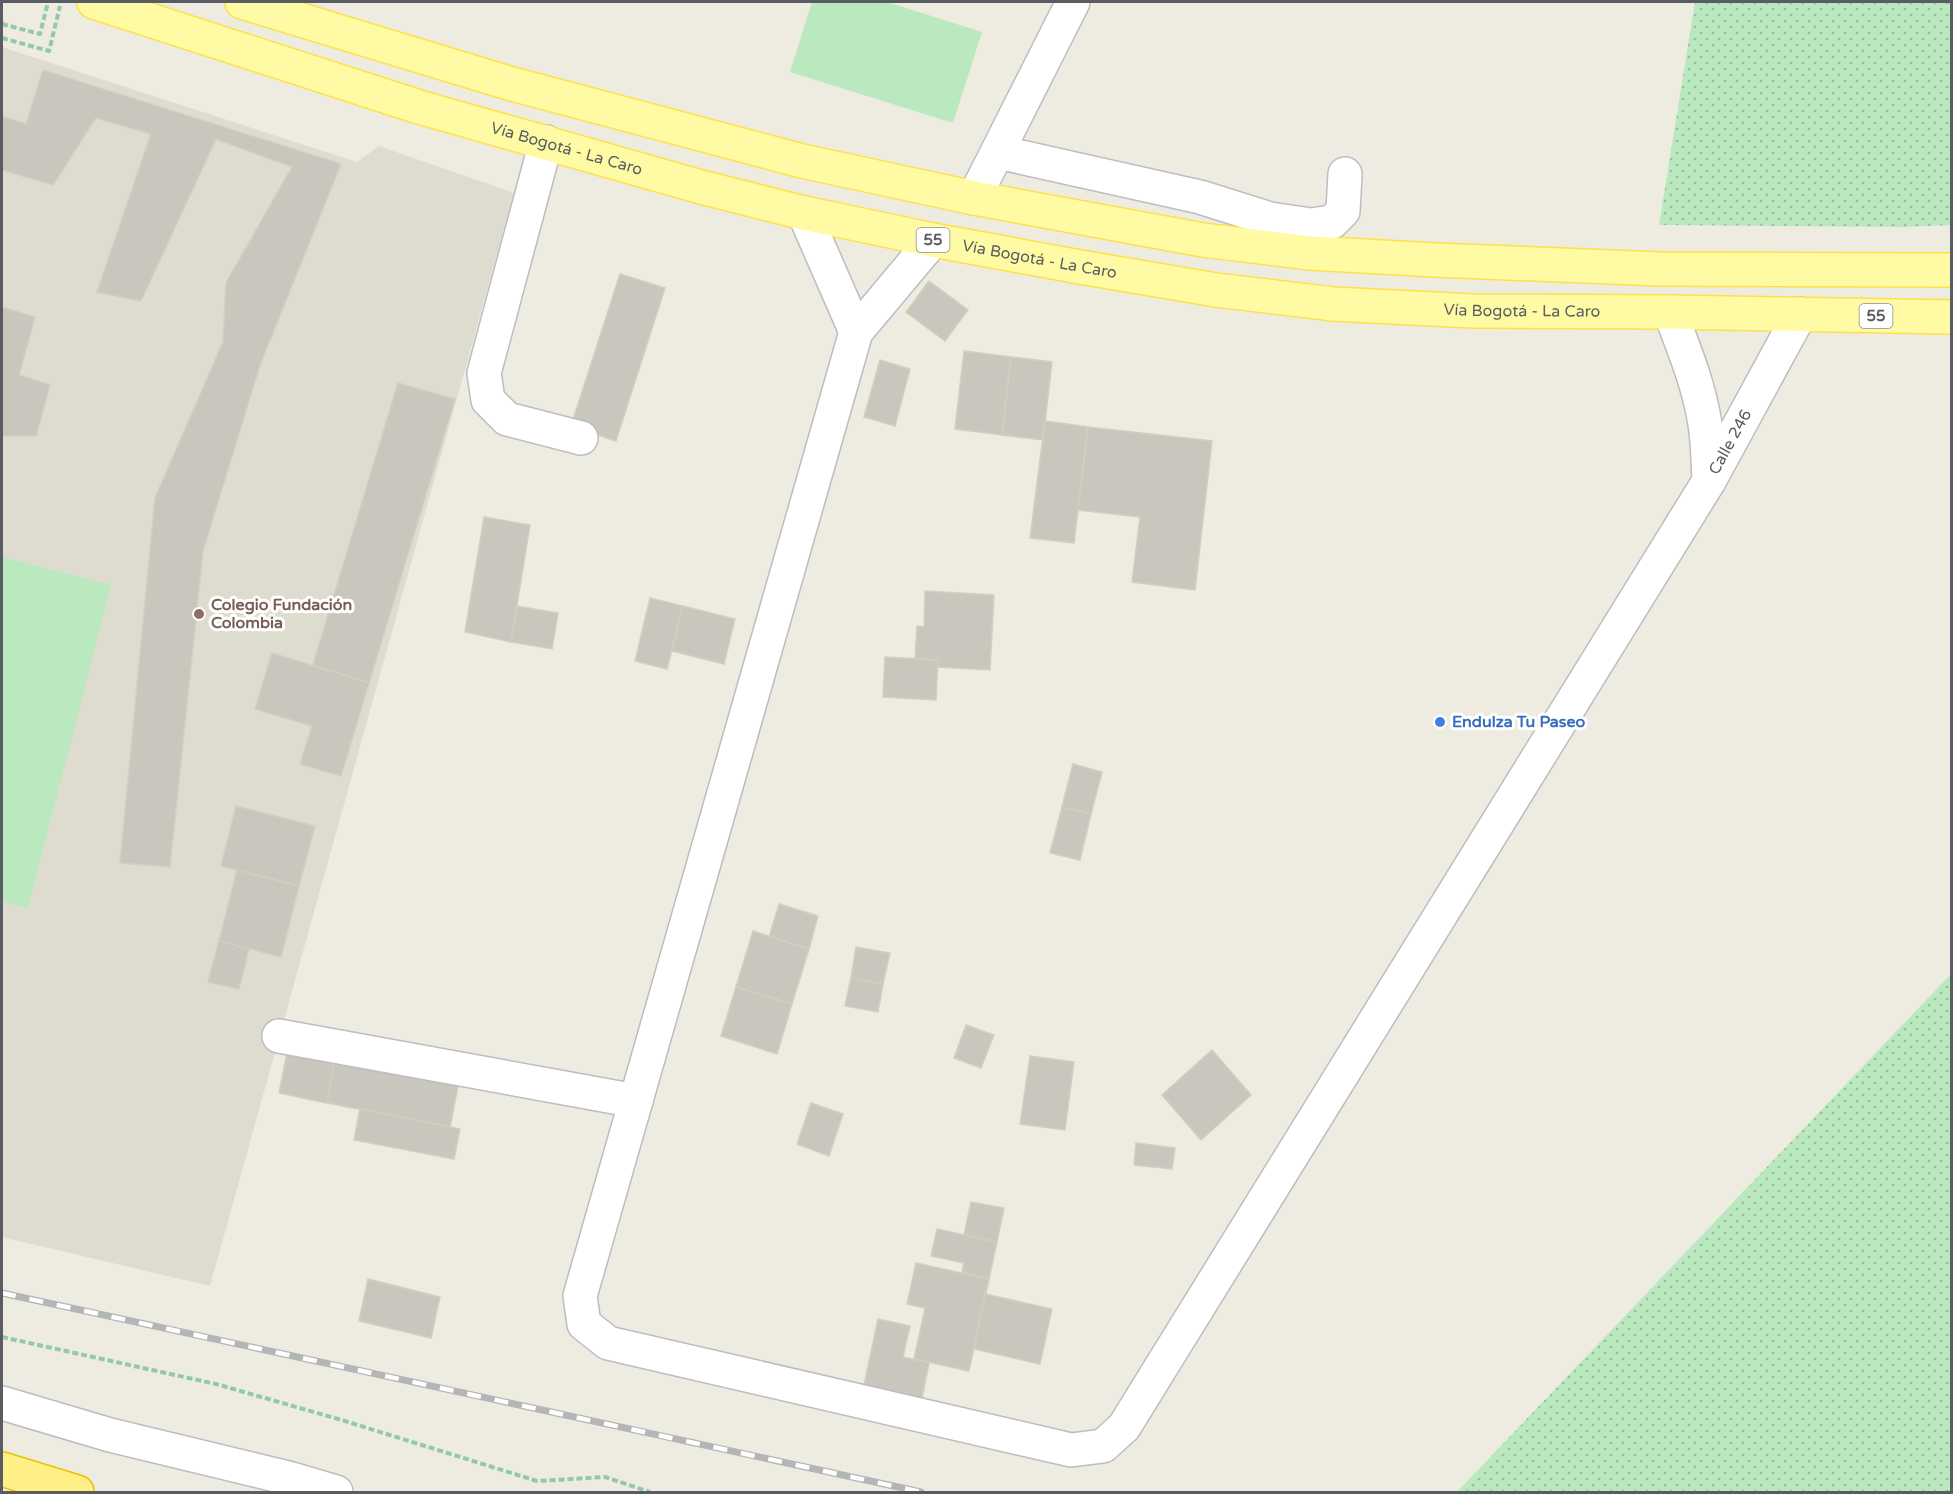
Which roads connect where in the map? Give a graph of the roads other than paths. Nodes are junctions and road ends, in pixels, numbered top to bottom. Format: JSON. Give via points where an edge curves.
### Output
{"nodes":[{"id":1,"x":94,"y":2,"type":"edge"},
{"id":2,"x":242,"y":2,"type":"edge"},
{"id":3,"x":1073,"y":2,"type":"edge"},
{"id":4,"x":546,"y":142,"type":"junction"},
{"id":5,"x":998,"y":152,"type":"junction"},
{"id":6,"x":1346,"y":174,"type":"dead end"},
{"id":7,"x":974,"y":198,"type":"junction"},
{"id":8,"x":804,"y":213,"type":"junction"},
{"id":9,"x":933,"y":240,"type":"junction"},
{"id":10,"x":1952,"y":270,"type":"edge"},
{"id":11,"x":1670,"y":312,"type":"junction"},
{"id":12,"x":1800,"y":314,"type":"junction"},
{"id":13,"x":1952,"y":317,"type":"edge"},
{"id":14,"x":856,"y":332,"type":"junction"},
{"id":15,"x":581,"y":438,"type":"dead end"},
{"id":16,"x":1709,"y":480,"type":"junction"},
{"id":17,"x":279,"y":1036,"type":"dead end"},
{"id":18,"x":636,"y":1101,"type":"junction"},
{"id":19,"x":2,"y":1403,"type":"edge"},
{"id":20,"x":110,"y":1435,"type":"junction"},
{"id":21,"x":2,"y":1467,"type":"edge"},
{"id":22,"x":2,"y":1475,"type":"edge"},
{"id":23,"x":38,"y":1479,"type":"junction"},
{"id":24,"x":77,"y":1492,"type":"edge"},
{"id":25,"x":256,"y":1492,"type":"edge"},
{"id":26,"x":336,"y":1492,"type":"edge"}],
"edges":[{"from":1,"to":4,"type":"main road","name":"Vía Bogotá - La Caro","number":"55","via":[[418,107]]},
{"from":2,"to":7,"type":"main road","via":[[513,84],[802,161]]},
{"from":3,"to":5,"type":"street"},
{"from":4,"to":8,"type":"main road","name":"Vía Bogotá - La Caro","number":"55","via":[[701,188]]},
{"from":4,"to":15,"type":"street","via":[[484,373],[488,400],[507,418]]},
{"from":5,"to":6,"type":"street","via":[[1200,196],[1270,219],[1311,225],[1332,222],[1343,211]]},
{"from":5,"to":7,"type":"street"},
{"from":7,"to":10,"type":"main road","via":[[1203,240],[1309,253],[1659,269]]},
{"from":8,"to":9,"type":"main road","name":"Vía Bogotá - La Caro","number":"55"},
{"from":8,"to":14,"type":"street"},
{"from":9,"to":11,"type":"main road","name":"Vía Bogotá - La Caro","number":"55","via":[[1216,290],[1333,304],[1474,311]]},
{"from":9,"to":14,"type":"street"},
{"from":11,"to":12,"type":"main road","name":"Vía Bogotá - La Caro","number":"55"},
{"from":11,"to":16,"type":"street","name":"Calle 246","via":[[1705,422]]},
{"from":12,"to":13,"type":"main road","number":"55"},
{"from":12,"to":16,"type":"street","name":"Calle 246"},
{"from":14,"to":18,"type":"street"},
{"from":16,"to":18,"type":"street","via":[[1124,1427],[1104,1446],[1071,1450],[608,1343],[584,1324],[580,1296]]},
{"from":17,"to":18,"type":"street"},
{"from":19,"to":20,"type":"street"},
{"from":20,"to":25,"type":"street"},
{"from":20,"to":26,"type":"street"},
{"from":21,"to":23,"type":"highway"},
{"from":22,"to":23,"type":"highway"},
{"from":23,"to":24,"type":"highway"}]}
